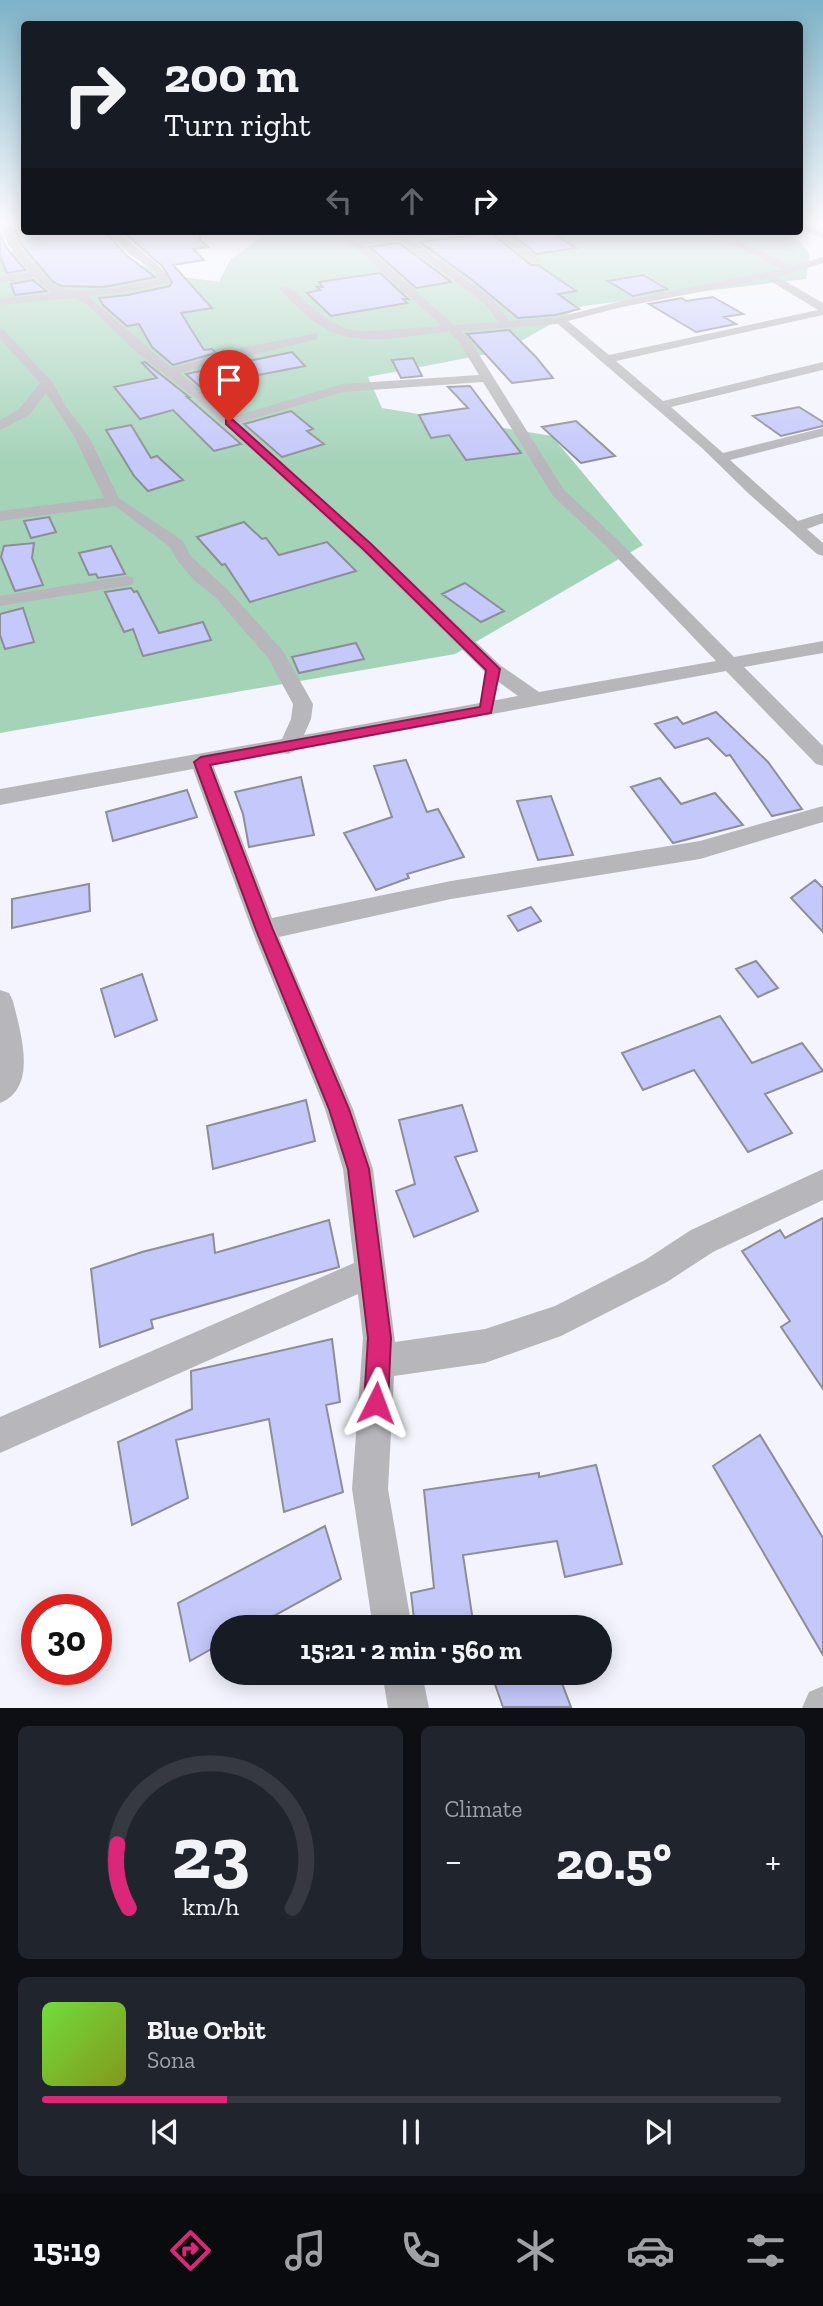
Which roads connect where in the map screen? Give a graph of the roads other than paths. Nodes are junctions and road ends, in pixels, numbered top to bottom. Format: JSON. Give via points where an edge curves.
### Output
{"nodes":[{"id":1,"x":94,"y":305,"type":"edge"},
{"id":2,"x":303,"y":305,"type":"edge"},
{"id":3,"x":425,"y":305,"type":"edge"},
{"id":4,"x":491,"y":305,"type":"edge"},
{"id":5,"x":619,"y":305,"type":"edge"},
{"id":6,"x":823,"y":310,"type":"edge"},
{"id":7,"x":560,"y":320,"type":"junction"},
{"id":8,"x":507,"y":325,"type":"junction"},
{"id":9,"x":452,"y":328,"type":"junction"},
{"id":10,"x":0,"y":332,"type":"edge"},
{"id":11,"x":313,"y":336,"type":"dead end"},
{"id":12,"x":606,"y":360,"type":"junction"},
{"id":13,"x":823,"y":366,"type":"edge"},
{"id":14,"x":170,"y":372,"type":"junction"},
{"id":15,"x":487,"y":378,"type":"junction"},
{"id":16,"x":47,"y":383,"type":"junction"},
{"id":17,"x":660,"y":406,"type":"junction"},
{"id":18,"x":229,"y":422,"type":"junction"},
{"id":19,"x":0,"y":426,"type":"edge"},
{"id":20,"x":823,"y":432,"type":"edge"},
{"id":21,"x":720,"y":458,"type":"junction"},
{"id":22,"x":113,"y":501,"type":"junction"},
{"id":23,"x":0,"y":516,"type":"edge"},
{"id":24,"x":823,"y":518,"type":"edge"},
{"id":25,"x":796,"y":527,"type":"junction"},
{"id":26,"x":823,"y":551,"type":"edge"},
{"id":27,"x":126,"y":581,"type":"dead end"},
{"id":28,"x":0,"y":601,"type":"edge"},
{"id":29,"x":823,"y":647,"type":"edge"},
{"id":30,"x":729,"y":665,"type":"junction"},
{"id":31,"x":493,"y":669,"type":"junction"},
{"id":32,"x":538,"y":701,"type":"junction"},
{"id":33,"x":486,"y":710,"type":"junction"},
{"id":34,"x":288,"y":747,"type":"junction"},
{"id":35,"x":823,"y":759,"type":"edge"},
{"id":36,"x":201,"y":762,"type":"junction"},
{"id":37,"x":0,"y":797,"type":"edge"},
{"id":38,"x":823,"y":814,"type":"edge"},
{"id":39,"x":264,"y":930,"type":"junction"},
{"id":40,"x":0,"y":1001,"type":"edge"},
{"id":41,"x":0,"y":1090,"type":"edge"},
{"id":42,"x":823,"y":1184,"type":"edge"},
{"id":43,"x":371,"y":1272,"type":"junction"},
{"id":44,"x":378,"y":1361,"type":"junction"},
{"id":45,"x":0,"y":1435,"type":"edge"},
{"id":46,"x":391,"y":1615,"type":"edge"},
{"id":47,"x":404,"y":1685,"type":"edge"},
{"id":48,"x":409,"y":1707,"type":"edge"}],
"edges":[{"from":1,"to":14,"type":"street"},
{"from":2,"to":9,"type":"street","via":[[344,334]]},
{"from":3,"to":9,"type":"street"},
{"from":4,"to":8,"type":"street"},
{"from":5,"to":7,"type":"street"},
{"from":6,"to":12,"type":"street"},
{"from":7,"to":8,"type":"street"},
{"from":7,"to":12,"type":"street"},
{"from":8,"to":9,"type":"street"},
{"from":9,"to":15,"type":"street"},
{"from":10,"to":16,"type":"street"},
{"from":11,"to":14,"type":"street"},
{"from":12,"to":17,"type":"street"},
{"from":13,"to":17,"type":"street"},
{"from":14,"to":18,"type":"street"},
{"from":15,"to":18,"type":"street","via":[[342,388]]},
{"from":15,"to":30,"type":"street","via":[[558,494],[639,570]]},
{"from":16,"to":19,"type":"street","via":[[24,412]]},
{"from":16,"to":22,"type":"street","via":[[82,438]]},
{"from":17,"to":21,"type":"street"},
{"from":18,"to":31,"type":"street"},
{"from":20,"to":21,"type":"street"},
{"from":21,"to":25,"type":"street"},
{"from":22,"to":23,"type":"street"},
{"from":22,"to":34,"type":"street","via":[[177,544],[183,557],[276,655],[303,704]]},
{"from":24,"to":25,"type":"street"},
{"from":25,"to":26,"type":"street"},
{"from":27,"to":28,"type":"street"},
{"from":29,"to":30,"type":"street"},
{"from":30,"to":32,"type":"street"},
{"from":30,"to":35,"type":"street"},
{"from":31,"to":32,"type":"street"},
{"from":31,"to":33,"type":"street"},
{"from":32,"to":33,"type":"street"},
{"from":33,"to":34,"type":"street"},
{"from":34,"to":36,"type":"street"},
{"from":36,"to":37,"type":"street"},
{"from":36,"to":39,"type":"street"},
{"from":38,"to":39,"type":"street","via":[[700,850],[451,890]]},
{"from":39,"to":43,"type":"street","via":[[339,1109],[358,1169]]},
{"from":40,"to":41,"type":"street","via":[[10,1048],[9,1074]]},
{"from":42,"to":44,"type":"street","via":[[702,1241],[656,1271],[561,1320],[485,1346]]},
{"from":43,"to":44,"type":"street"},
{"from":43,"to":45,"type":"street"},
{"from":44,"to":46,"type":"street","via":[[370,1489]]},
{"from":47,"to":48,"type":"street"}]}
